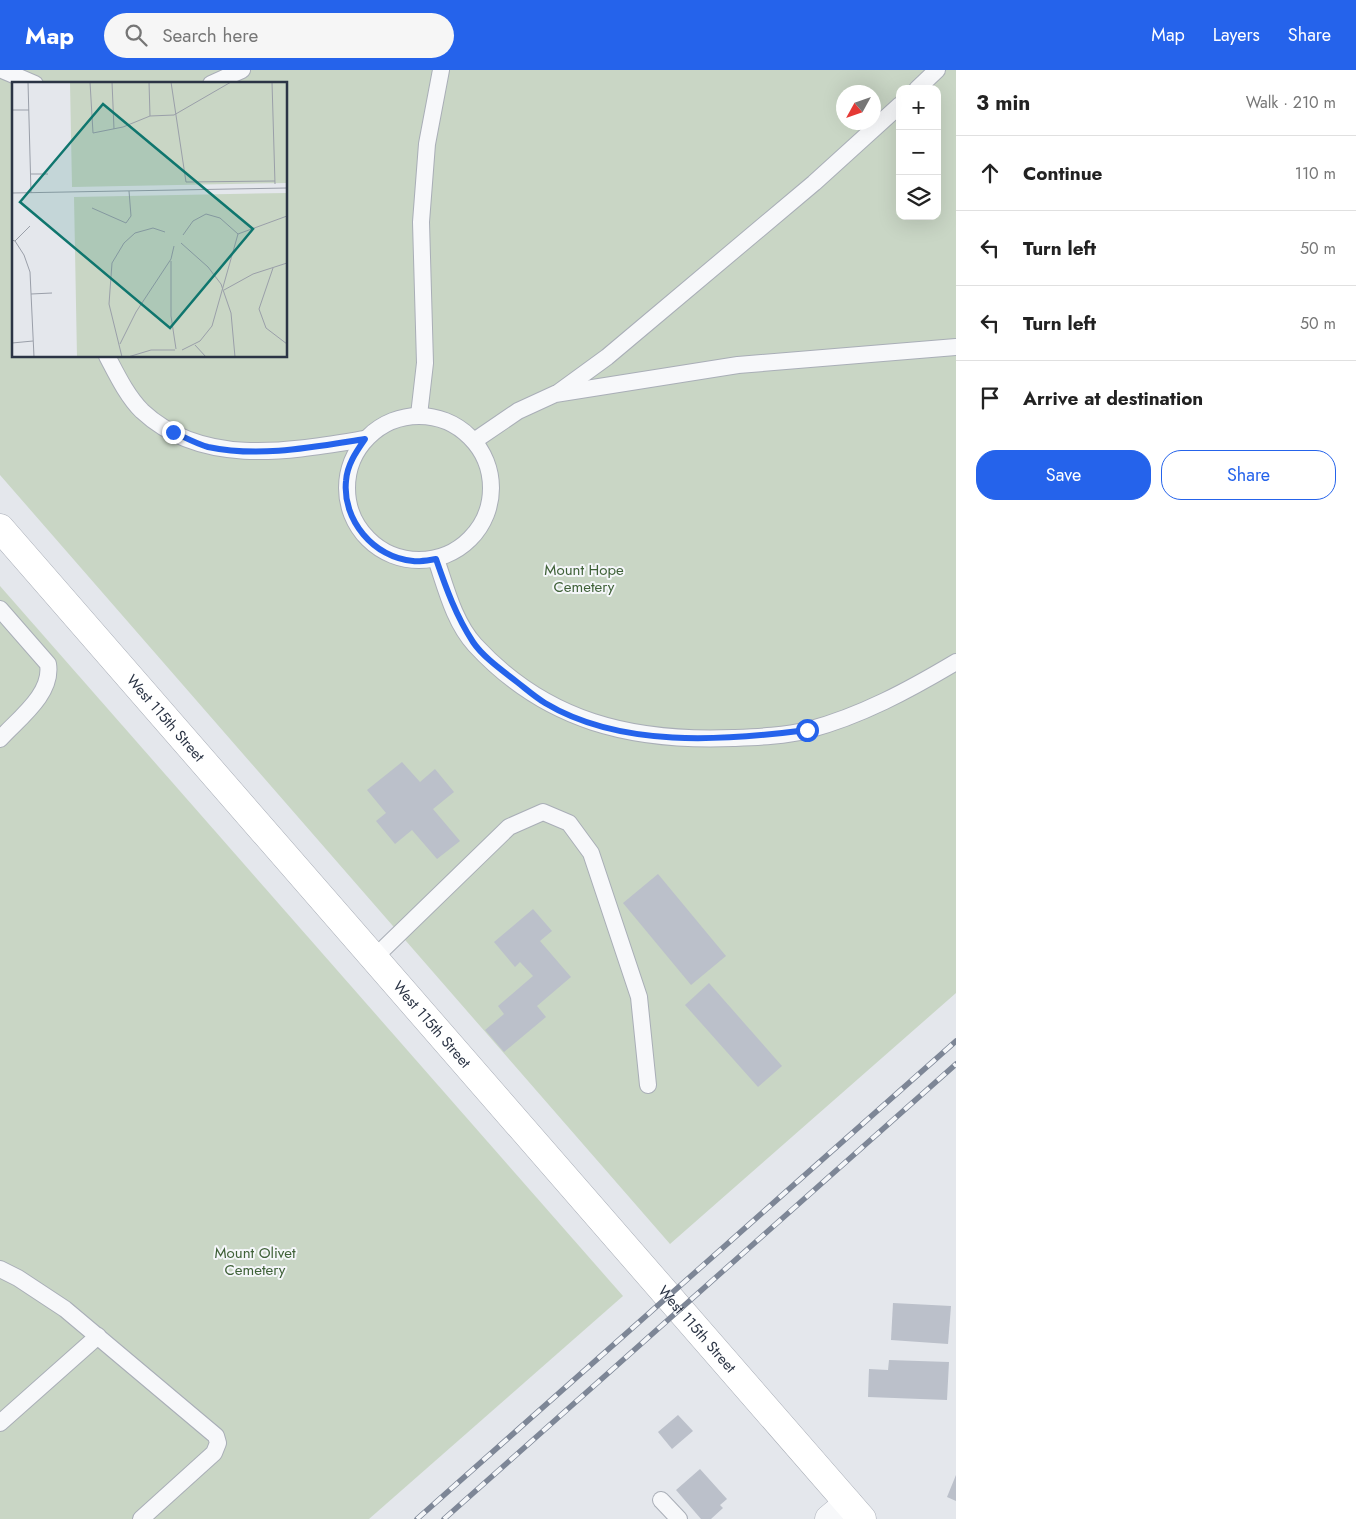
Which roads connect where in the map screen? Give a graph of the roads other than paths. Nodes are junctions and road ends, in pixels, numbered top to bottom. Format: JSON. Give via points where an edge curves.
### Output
{"nodes":[{"id":1,"x":2,"y":70,"type":"edge"},
{"id":2,"x":242,"y":70,"type":"edge"},
{"id":3,"x":441,"y":70,"type":"edge"},
{"id":4,"x":937,"y":70,"type":"edge"},
{"id":5,"x":30,"y":82,"type":"edge"},
{"id":6,"x":215,"y":82,"type":"edge"},
{"id":7,"x":921,"y":85,"type":"edge"},
{"id":8,"x":896,"y":109,"type":"edge"},
{"id":9,"x":956,"y":346,"type":"edge"},
{"id":10,"x":108,"y":358,"type":"edge"},
{"id":11,"x":555,"y":394,"type":"junction"},
{"id":12,"x":419,"y":415,"type":"junction"},
{"id":13,"x":365,"y":439,"type":"junction"},
{"id":14,"x":474,"y":441,"type":"junction"},
{"id":15,"x":0,"y":528,"type":"edge"},
{"id":16,"x":436,"y":559,"type":"junction"},
{"id":17,"x":0,"y":609,"type":"edge"},
{"id":18,"x":956,"y":662,"type":"edge"},
{"id":19,"x":0,"y":739,"type":"edge"},
{"id":20,"x":374,"y":958,"type":"junction"},
{"id":21,"x":648,"y":1085,"type":"dead end"},
{"id":22,"x":0,"y":1270,"type":"edge"},
{"id":23,"x":98,"y":1336,"type":"junction"},
{"id":24,"x":0,"y":1423,"type":"edge"},
{"id":25,"x":661,"y":1500,"type":"dead end"},
{"id":26,"x":846,"y":1514,"type":"edge"},
{"id":27,"x":141,"y":1519,"type":"edge"},
{"id":28,"x":679,"y":1519,"type":"edge"}],
"edges":[{"from":1,"to":5,"type":"lane"},
{"from":2,"to":6,"type":"lane"},
{"from":3,"to":12,"type":"lane","via":[[427,144],[421,222],[425,363]]},
{"from":4,"to":7,"type":"lane"},
{"from":8,"to":11,"type":"lane","via":[[814,183],[607,356]]},
{"from":9,"to":11,"type":"lane","via":[[738,365]]},
{"from":10,"to":13,"type":"lane","via":[[122,384],[143,411],[173,432],[207,446],[242,451],[286,450]]},
{"from":11,"to":14,"type":"lane","via":[[518,411]]},
{"from":12,"to":13,"type":"lane","via":[[399,418],[380,426]]},
{"from":12,"to":14,"type":"lane","via":[[439,418],[458,427]]},
{"from":13,"to":16,"type":"lane","via":[[352,458],[346,481],[348,504],[356,526],[371,543],[390,555],[413,561]]},
{"from":14,"to":16,"type":"lane","via":[[486,462],[491,486],[488,511],[477,532],[459,550]]},
{"from":15,"to":20,"type":"street","name":"West 115th Street"},
{"from":16,"to":18,"type":"lane","via":[[452,606],[474,644],[507,674],[545,703],[583,720],[629,732],[694,740],[807,730],[862,712]]},
{"from":17,"to":19,"type":"lane","via":[[48,664],[50,675],[37,700]]},
{"from":20,"to":21,"type":"lane","via":[[509,827],[543,812],[569,823],[591,853],[639,997]]},
{"from":20,"to":26,"type":"street","name":"West 115th Street"},
{"from":22,"to":23,"type":"lane","via":[[40,1291]]},
{"from":23,"to":24,"type":"lane"},
{"from":23,"to":27,"type":"lane","via":[[211,1430],[218,1443],[214,1453],[203,1464]]},
{"from":25,"to":28,"type":"lane"}]}
